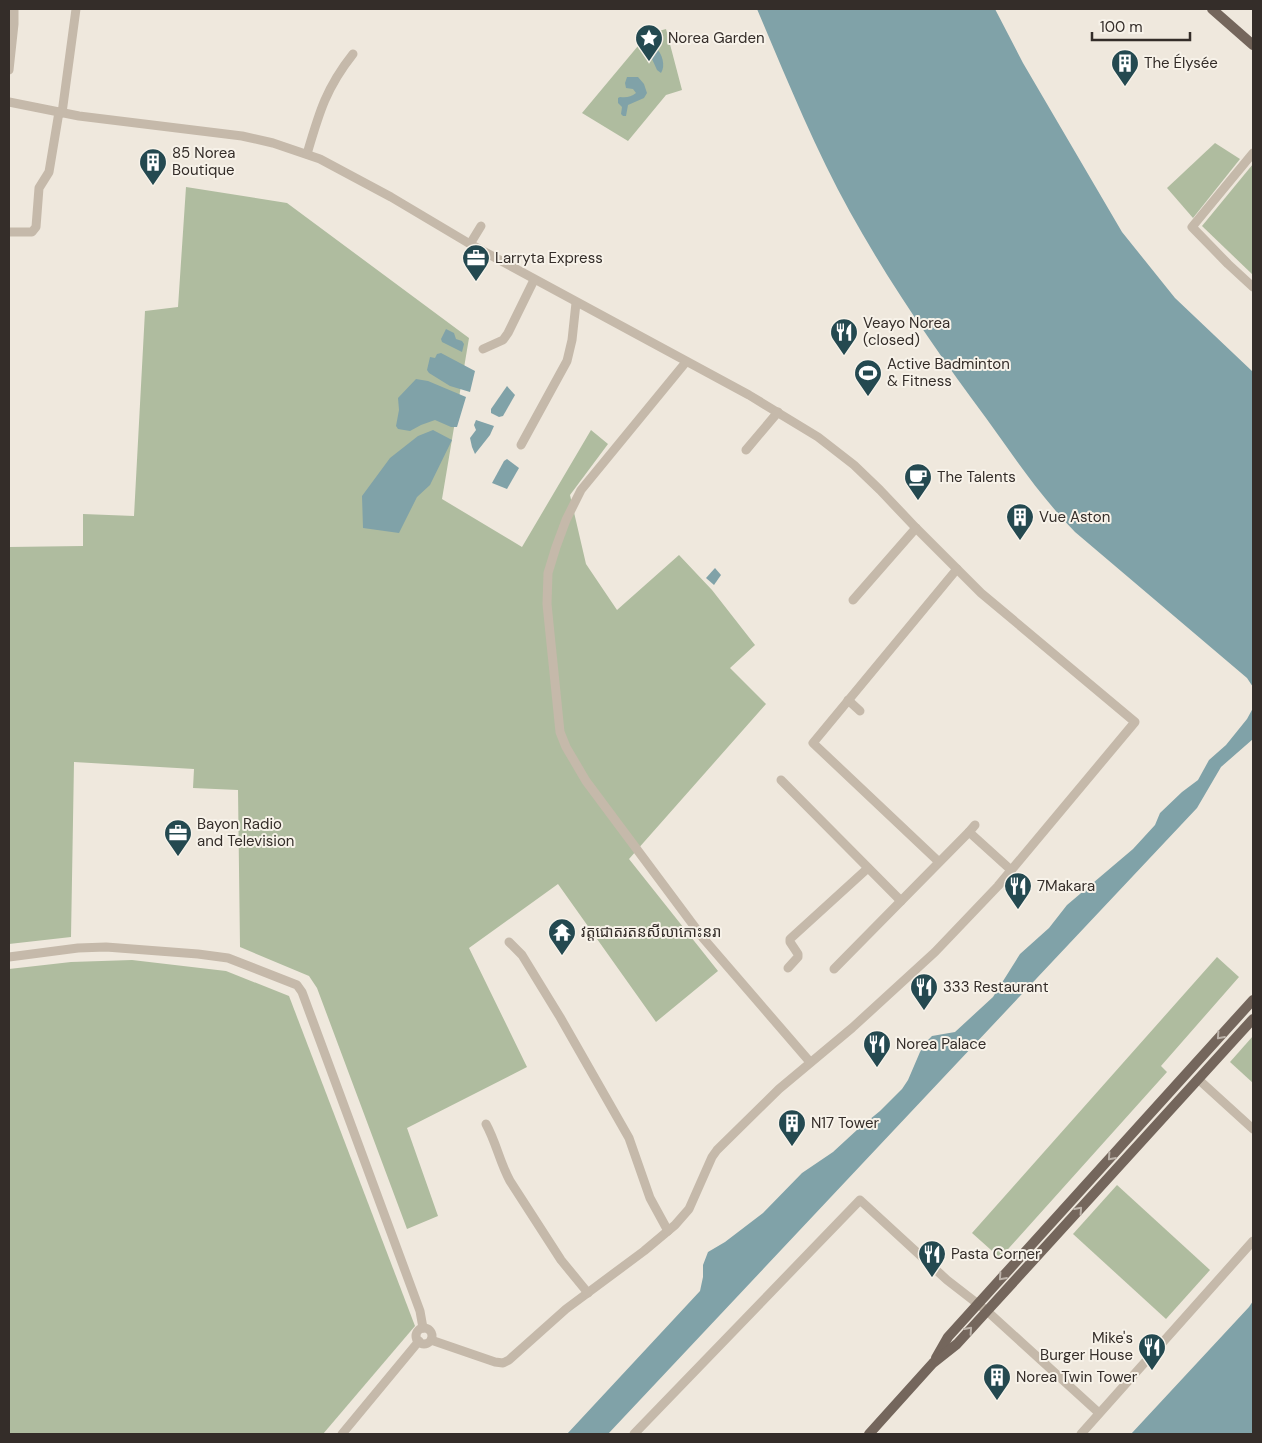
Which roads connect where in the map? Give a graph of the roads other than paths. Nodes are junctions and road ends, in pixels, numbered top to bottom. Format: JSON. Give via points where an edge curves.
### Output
{"nodes":[{"id":1,"x":14,"y":9,"type":"edge"},
{"id":2,"x":76,"y":9,"type":"edge"},
{"id":3,"x":1212,"y":9,"type":"edge"},
{"id":4,"x":1252,"y":42,"type":"edge"},
{"id":5,"x":353,"y":54,"type":"dead end"},
{"id":6,"x":9,"y":70,"type":"edge"},
{"id":7,"x":9,"y":102,"type":"edge"},
{"id":8,"x":60,"y":112,"type":"junction"},
{"id":9,"x":1253,"y":153,"type":"edge"},
{"id":10,"x":307,"y":154,"type":"junction"},
{"id":11,"x":481,"y":226,"type":"dead end"},
{"id":12,"x":9,"y":232,"type":"edge"},
{"id":13,"x":470,"y":244,"type":"junction"},
{"id":14,"x":534,"y":280,"type":"junction"},
{"id":15,"x":1253,"y":287,"type":"edge"},
{"id":16,"x":576,"y":303,"type":"junction"},
{"id":17,"x":482,"y":349,"type":"dead end"},
{"id":18,"x":686,"y":362,"type":"junction"},
{"id":19,"x":778,"y":412,"type":"junction"},
{"id":20,"x":521,"y":445,"type":"dead end"},
{"id":21,"x":746,"y":450,"type":"dead end"},
{"id":22,"x":916,"y":528,"type":"junction"},
{"id":23,"x":957,"y":569,"type":"junction"},
{"id":24,"x":853,"y":600,"type":"dead end"},
{"id":25,"x":848,"y":700,"type":"junction"},
{"id":26,"x":860,"y":711,"type":"dead end"},
{"id":27,"x":781,"y":780,"type":"dead end"},
{"id":28,"x":939,"y":862,"type":"junction"},
{"id":29,"x":868,"y":868,"type":"junction"},
{"id":30,"x":1010,"y":870,"type":"junction"},
{"id":31,"x":900,"y":901,"type":"junction"},
{"id":32,"x":509,"y":942,"type":"dead end"},
{"id":33,"x":9,"y":957,"type":"edge"},
{"id":34,"x":788,"y":968,"type":"dead end"},
{"id":35,"x":834,"y":968,"type":"dead end"},
{"id":36,"x":1253,"y":1000,"type":"edge"},
{"id":37,"x":1253,"y":1019,"type":"edge"},
{"id":38,"x":810,"y":1062,"type":"junction"},
{"id":39,"x":1198,"y":1079,"type":"junction"},
{"id":40,"x":486,"y":1124,"type":"dead end"},
{"id":41,"x":1253,"y":1129,"type":"edge"},
{"id":42,"x":668,"y":1231,"type":"junction"},
{"id":43,"x":1253,"y":1241,"type":"edge"},
{"id":44,"x":588,"y":1293,"type":"junction"},
{"id":45,"x":978,"y":1304,"type":"junction"},
{"id":46,"x":987,"y":1311,"type":"junction"},
{"id":47,"x":423,"y":1328,"type":"junction"},
{"id":48,"x":431,"y":1340,"type":"junction"},
{"id":49,"x":418,"y":1341,"type":"junction"},
{"id":50,"x":933,"y":1363,"type":"junction"},
{"id":51,"x":1099,"y":1413,"type":"junction"},
{"id":52,"x":342,"y":1434,"type":"edge"},
{"id":53,"x":634,"y":1434,"type":"edge"},
{"id":54,"x":869,"y":1434,"type":"edge"},
{"id":55,"x":1081,"y":1434,"type":"edge"}],
"edges":[{"from":1,"to":6,"type":"street"},
{"from":2,"to":8,"type":"street"},
{"from":3,"to":4,"type":"main road"},
{"from":5,"to":10,"type":"street","via":[[328,90]]},
{"from":7,"to":8,"type":"street"},
{"from":8,"to":10,"type":"street","via":[[242,136]]},
{"from":8,"to":12,"type":"street","via":[[49,172],[39,188],[36,227],[32,232]]},
{"from":9,"to":15,"type":"street","via":[[1192,227]]},
{"from":10,"to":13,"type":"street","via":[[391,197]]},
{"from":11,"to":13,"type":"street"},
{"from":13,"to":14,"type":"street"},
{"from":14,"to":16,"type":"street"},
{"from":14,"to":17,"type":"street","via":[[503,340]]},
{"from":16,"to":18,"type":"street"},
{"from":16,"to":20,"type":"street","via":[[566,361]]},
{"from":18,"to":19,"type":"street"},
{"from":18,"to":38,"type":"street","via":[[581,490],[556,547],[548,573],[547,604],[560,732],[586,781],[692,922]]},
{"from":19,"to":21,"type":"street"},
{"from":19,"to":22,"type":"street","via":[[854,465]]},
{"from":22,"to":23,"type":"street"},
{"from":22,"to":24,"type":"street"},
{"from":23,"to":25,"type":"street"},
{"from":23,"to":30,"type":"street","via":[[980,593],[1135,722]]},
{"from":25,"to":26,"type":"street"},
{"from":25,"to":28,"type":"street","via":[[813,743]]},
{"from":27,"to":29,"type":"street"},
{"from":28,"to":30,"type":"street","via":[[972,828]]},
{"from":28,"to":31,"type":"street"},
{"from":29,"to":31,"type":"street"},
{"from":29,"to":34,"type":"street","via":[[790,939],[798,957]]},
{"from":30,"to":38,"type":"street","via":[[935,952]]},
{"from":31,"to":35,"type":"street"},
{"from":32,"to":42,"type":"street","via":[[522,955],[629,1138],[650,1198]]},
{"from":33,"to":47,"type":"street","via":[[106,947],[180,952],[228,958],[297,985],[420,1311]]},
{"from":36,"to":45,"type":"main road","one_way":true},
{"from":37,"to":39,"type":"main road"},
{"from":38,"to":42,"type":"street","via":[[714,1153],[689,1209]]},
{"from":39,"to":41,"type":"street"},
{"from":46,"to":39,"type":"main road","one_way":true},
{"from":40,"to":44,"type":"street","via":[[510,1181],[561,1260]]},
{"from":42,"to":44,"type":"street"},
{"from":43,"to":51,"type":"street"},
{"from":44,"to":48,"type":"street","via":[[503,1362]]},
{"from":45,"to":46,"type":"street"},
{"from":45,"to":50,"type":"main road","via":[[948,1336]]},
{"from":45,"to":53,"type":"street","via":[[860,1200]]},
{"from":50,"to":46,"type":"main road","one_way":true,"via":[[957,1344]]},
{"from":46,"to":51,"type":"street"},
{"from":47,"to":48,"type":"street","via":[[430,1331]]},
{"from":47,"to":49,"type":"street","via":[[417,1333]]},
{"from":48,"to":49,"type":"street","via":[[425,1344]]},
{"from":49,"to":52,"type":"street"},
{"from":50,"to":54,"type":"main road"},
{"from":51,"to":55,"type":"street"}]}
